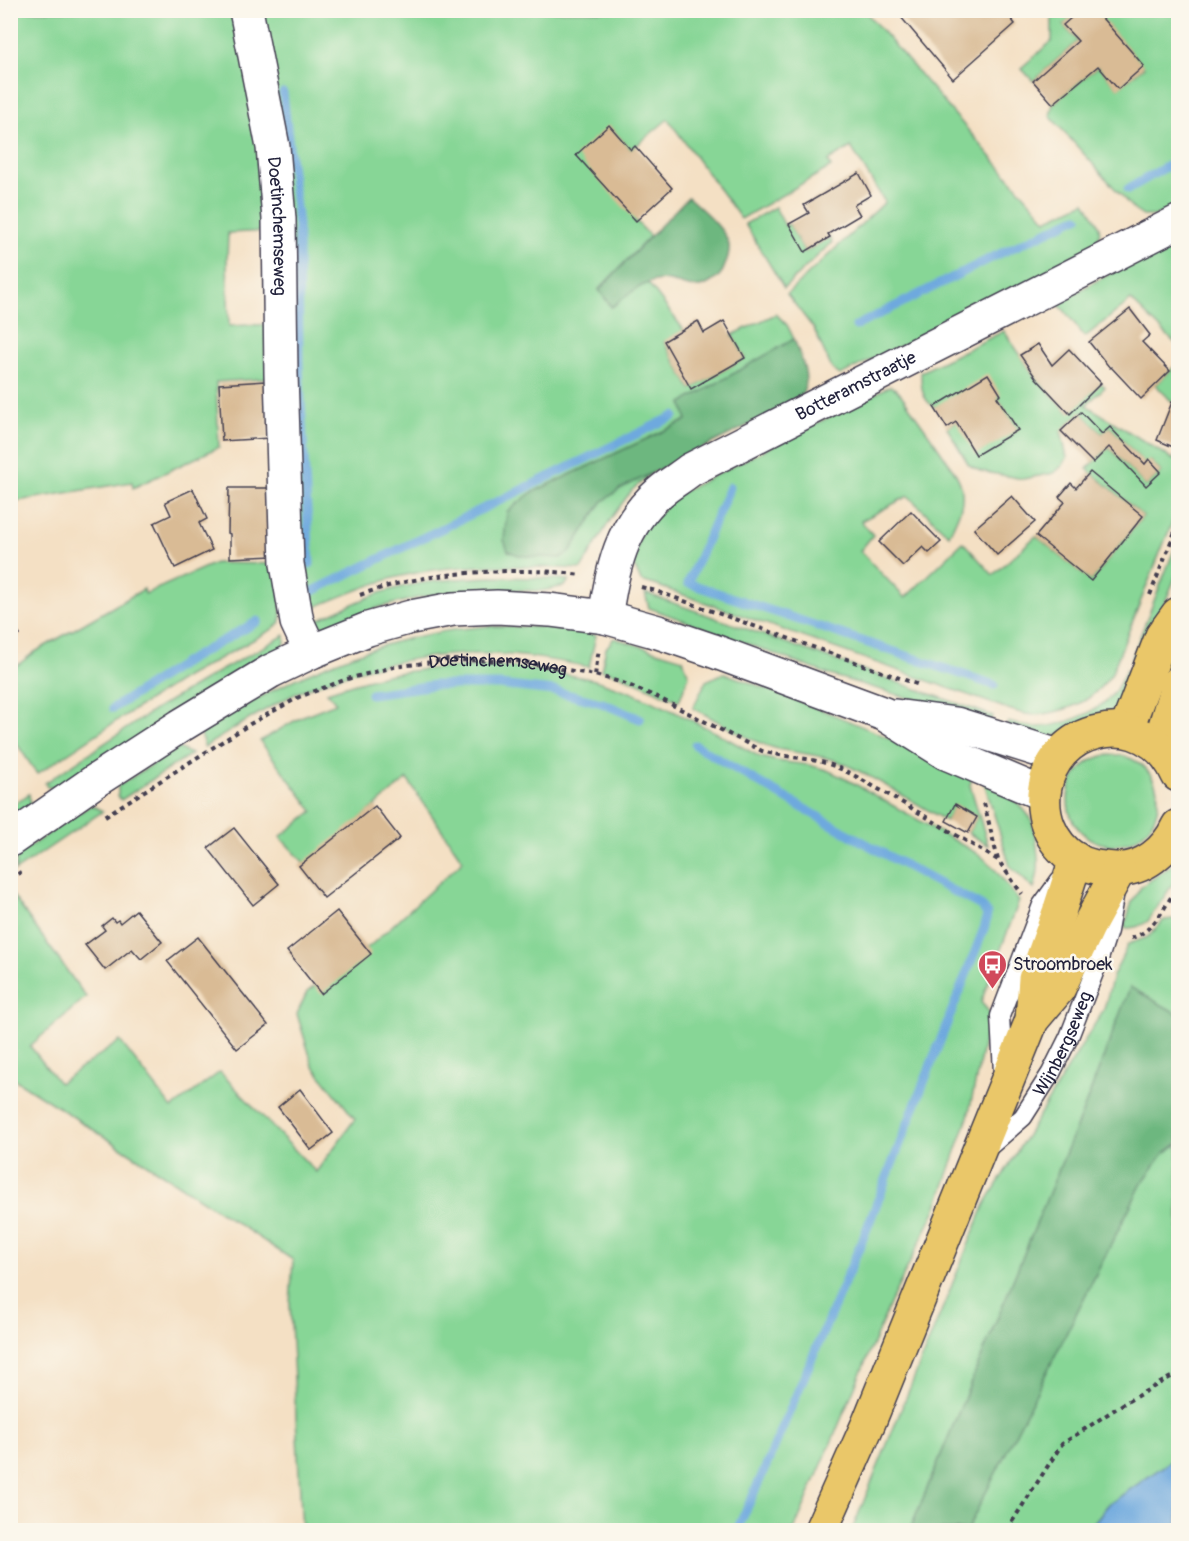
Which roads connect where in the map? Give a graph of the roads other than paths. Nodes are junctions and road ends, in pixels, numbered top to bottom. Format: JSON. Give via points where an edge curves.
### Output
{"nodes":[{"id":1,"x":246,"y":10,"type":"edge"},
{"id":2,"x":1179,"y":222,"type":"edge"},
{"id":3,"x":1179,"y":614,"type":"edge"},
{"id":4,"x":605,"y":617,"type":"junction"},
{"id":5,"x":310,"y":652,"type":"junction"},
{"id":6,"x":1179,"y":683,"type":"edge"},
{"id":7,"x":884,"y":714,"type":"junction"},
{"id":8,"x":1126,"y":730,"type":"junction"},
{"id":9,"x":1159,"y":746,"type":"junction"},
{"id":10,"x":1058,"y":756,"type":"junction"},
{"id":11,"x":1179,"y":775,"type":"edge"},
{"id":12,"x":1043,"y":794,"type":"junction"},
{"id":13,"x":1177,"y":833,"type":"edge"},
{"id":14,"x":10,"y":840,"type":"edge"},
{"id":15,"x":1076,"y":859,"type":"junction"},
{"id":16,"x":1119,"y":870,"type":"junction"},
{"id":17,"x":1032,"y":1020,"type":"junction"},
{"id":18,"x":1003,"y":1089,"type":"junction"},
{"id":19,"x":977,"y":1157,"type":"junction"},
{"id":20,"x":821,"y":1530,"type":"edge"}],
"edges":[{"from":1,"to":5,"type":"street","name":"Doetinchemseweg","via":[[273,147],[279,219],[286,564],[297,622]]},
{"from":2,"to":4,"type":"street","name":"Botteramstraatje","via":[[690,470],[659,492],[626,535],[611,580]]},
{"from":3,"to":8,"type":"main road","via":[[1162,636]]},
{"from":4,"to":5,"type":"street","via":[[550,609],[453,609],[368,628]]},
{"from":4,"to":7,"type":"street","via":[[711,650]]},
{"from":5,"to":14,"type":"street","via":[[180,726]]},
{"from":6,"to":9,"type":"main road"},
{"from":7,"to":10,"type":"street","via":[[956,724]]},
{"from":7,"to":12,"type":"street","via":[[946,753]]},
{"from":8,"to":9,"type":"main road"},
{"from":8,"to":10,"type":"main road","via":[[1088,734],[1072,742]]},
{"from":9,"to":11,"type":"main road"},
{"from":10,"to":12,"type":"main road","via":[[1047,774]]},
{"from":12,"to":15,"type":"main road","via":[[1050,831]]},
{"from":13,"to":16,"type":"main road","via":[[1159,853],[1140,865]]},
{"from":15,"to":16,"type":"main road","via":[[1096,868]]},
{"from":15,"to":17,"type":"main road","name":"Wijnbergseweg","via":[[1035,979]]},
{"from":15,"to":18,"type":"lane","name":"Wijnbergseweg","via":[[1042,904],[1000,1016]]},
{"from":16,"to":17,"type":"main road","name":"Wijnbergseweg","via":[[1059,988]]},
{"from":16,"to":19,"type":"lane","name":"Wijnbergseweg","via":[[1108,931],[1069,1037],[1023,1117]]},
{"from":17,"to":18,"type":"main road","name":"Wijnbergseweg"},
{"from":18,"to":19,"type":"main road","name":"Wijnbergseweg"},
{"from":19,"to":20,"type":"main road","name":"Wijnbergseweg"}]}
